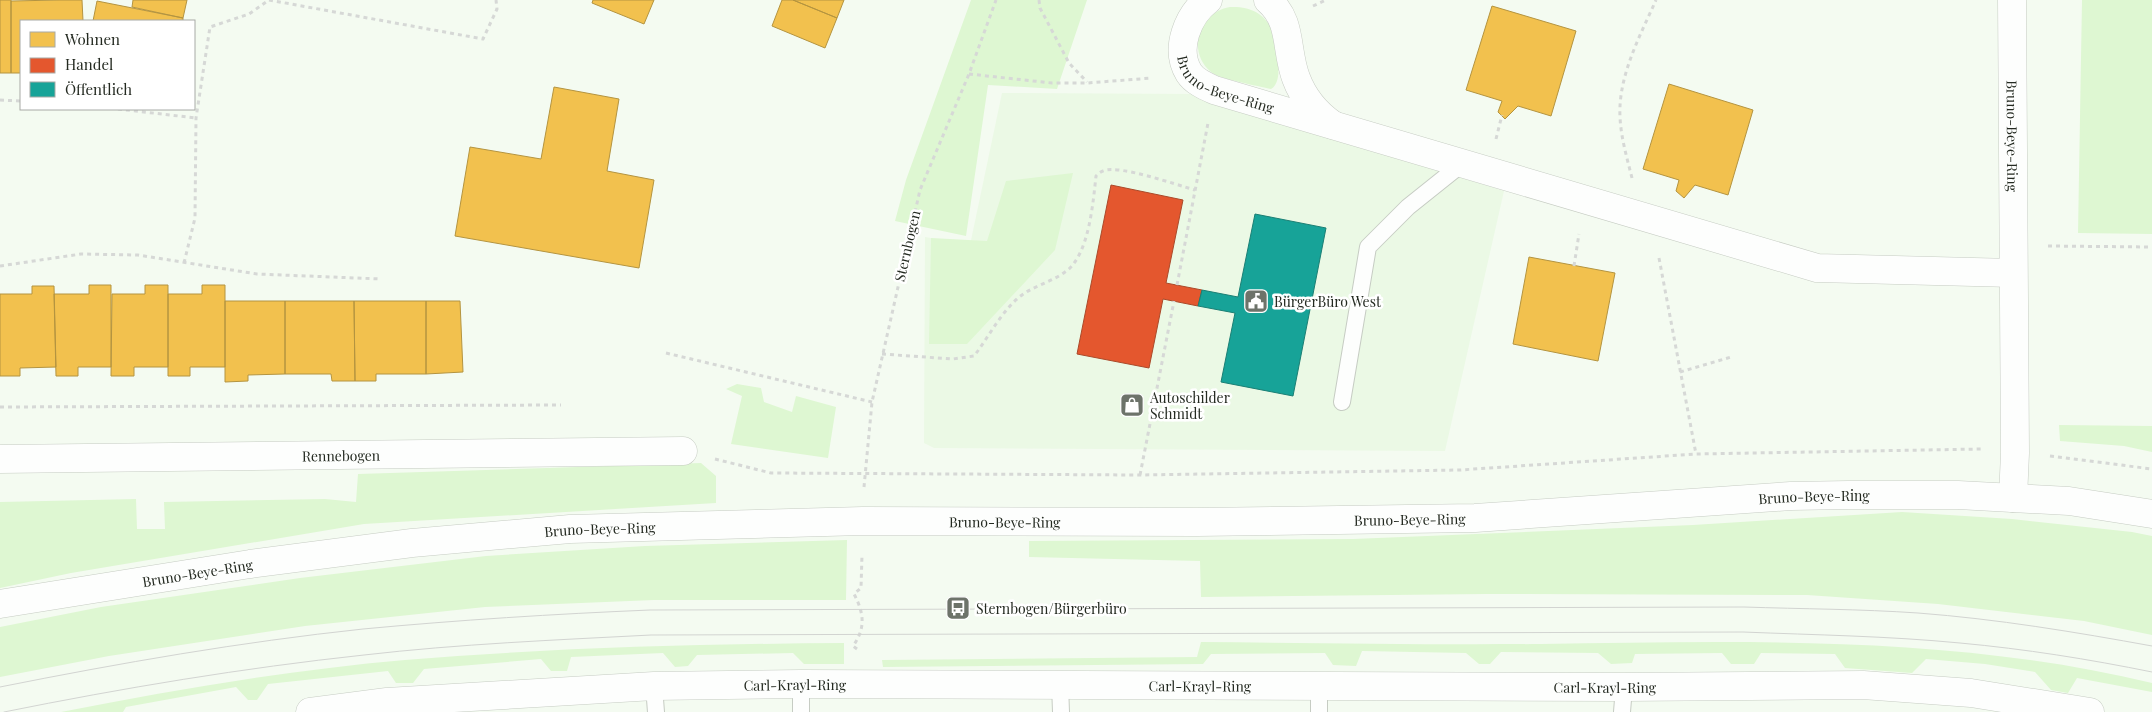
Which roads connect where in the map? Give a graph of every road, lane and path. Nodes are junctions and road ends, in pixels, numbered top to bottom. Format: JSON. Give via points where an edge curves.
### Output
{"nodes":[{"id":1,"x":269,"y":0,"type":"edge"},
{"id":2,"x":496,"y":0,"type":"edge"},
{"id":3,"x":996,"y":0,"type":"edge"},
{"id":4,"x":1038,"y":0,"type":"edge"},
{"id":5,"x":1208,"y":0,"type":"edge"},
{"id":6,"x":1268,"y":0,"type":"edge"},
{"id":7,"x":1656,"y":0,"type":"edge"},
{"id":8,"x":2012,"y":0,"type":"edge"},
{"id":9,"x":969,"y":74,"type":"junction"},
{"id":10,"x":1190,"y":75,"type":"junction"},
{"id":11,"x":1087,"y":83,"type":"junction"},
{"id":12,"x":1214,"y":90,"type":"junction"},
{"id":13,"x":0,"y":100,"type":"edge"},
{"id":14,"x":20,"y":101,"type":"edge"},
{"id":15,"x":127,"y":110,"type":"edge"},
{"id":16,"x":196,"y":118,"type":"junction"},
{"id":17,"x":1334,"y":126,"type":"junction"},
{"id":18,"x":1463,"y":163,"type":"junction"},
{"id":19,"x":1195,"y":190,"type":"junction"},
{"id":20,"x":1643,"y":217,"type":"junction"},
{"id":21,"x":2013,"y":245,"type":"junction"},
{"id":22,"x":2152,"y":247,"type":"edge"},
{"id":23,"x":184,"y":263,"type":"junction"},
{"id":24,"x":0,"y":266,"type":"edge"},
{"id":25,"x":2013,"y":273,"type":"junction"},
{"id":26,"x":381,"y":279,"type":"dead end"},
{"id":27,"x":1177,"y":285,"type":"dead end"},
{"id":28,"x":1174,"y":301,"type":"dead end"},
{"id":29,"x":666,"y":353,"type":"dead end"},
{"id":30,"x":882,"y":354,"type":"junction"},
{"id":31,"x":1731,"y":357,"type":"dead end"},
{"id":32,"x":1680,"y":372,"type":"junction"},
{"id":33,"x":872,"y":402,"type":"junction"},
{"id":34,"x":1342,"y":402,"type":"dead end"},
{"id":35,"x":561,"y":405,"type":"dead end"},
{"id":36,"x":0,"y":408,"type":"edge"},
{"id":37,"x":1989,"y":450,"type":"dead end"},
{"id":38,"x":683,"y":451,"type":"joint"},
{"id":39,"x":1696,"y":454,"type":"junction"},
{"id":40,"x":2049,"y":456,"type":"dead end"},
{"id":41,"x":0,"y":459,"type":"edge"},
{"id":42,"x":2152,"y":468,"type":"edge"},
{"id":43,"x":865,"y":473,"type":"junction"},
{"id":44,"x":1140,"y":475,"type":"junction"},
{"id":45,"x":864,"y":489,"type":"dead end"},
{"id":46,"x":2013,"y":498,"type":"junction"},
{"id":47,"x":2152,"y":514,"type":"edge"},
{"id":48,"x":862,"y":552,"type":"dead end"},
{"id":49,"x":0,"y":604,"type":"edge"},
{"id":50,"x":853,"y":646,"type":"dead end"},
{"id":51,"x":801,"y":684,"type":"junction"},
{"id":52,"x":1060,"y":684,"type":"junction"},
{"id":53,"x":655,"y":699,"type":"edge"},
{"id":54,"x":1319,"y":699,"type":"edge"},
{"id":55,"x":1623,"y":700,"type":"edge"},
{"id":56,"x":310,"y":712,"type":"edge"},
{"id":57,"x":801,"y":712,"type":"edge"},
{"id":58,"x":1061,"y":712,"type":"edge"},
{"id":59,"x":2090,"y":712,"type":"edge"}],
"edges":[{"from":1,"to":2,"type":"path","via":[[483,39],[497,9]]},
{"from":1,"to":16,"type":"path","via":[[249,14],[210,27]]},
{"from":3,"to":9,"type":"path","name":"Sternbogen"},
{"from":4,"to":11,"type":"path","via":[[1069,64]]},
{"from":5,"to":10,"type":"street","name":"Bruno-Beye-Ring","via":[[1186,28],[1184,47]]},
{"from":6,"to":17,"type":"street","name":"Bruno-Beye-Ring","via":[[1284,19],[1295,76],[1302,92],[1321,117]]},
{"from":7,"to":20,"type":"path","via":[[1633,53],[1620,116],[1624,147]]},
{"from":8,"to":21,"type":"street","name":"Bruno-Beye-Ring"},
{"from":9,"to":11,"type":"path","via":[[1052,83]]},
{"from":9,"to":30,"type":"path","name":"Sternbogen","via":[[920,190]]},
{"from":10,"to":11,"type":"path"},
{"from":10,"to":12,"type":"street","name":"Bruno-Beye-Ring"},
{"from":12,"to":17,"type":"street","name":"Bruno-Beye-Ring"},
{"from":12,"to":19,"type":"path"},
{"from":13,"to":14,"type":"path"},
{"from":15,"to":16,"type":"path"},
{"from":16,"to":23,"type":"path","via":[[195,218]]},
{"from":17,"to":18,"type":"street","name":"Bruno-Beye-Ring"},
{"from":18,"to":20,"type":"street","name":"Bruno-Beye-Ring"},
{"from":18,"to":34,"type":"lane","via":[[1408,208],[1368,247]]},
{"from":19,"to":27,"type":"path"},
{"from":19,"to":30,"type":"path","via":[[1141,174],[1104,170],[1096,176],[1086,238],[1076,260],[1066,272],[1030,288],[1016,300],[974,356],[953,359]]},
{"from":20,"to":25,"type":"street","name":"Bruno-Beye-Ring","via":[[1817,268]]},
{"from":20,"to":32,"type":"path","via":[[1654,232]]},
{"from":21,"to":22,"type":"path"},
{"from":21,"to":25,"type":"street","name":"Bruno-Beye-Ring"},
{"from":23,"to":24,"type":"path","via":[[138,255],[81,254]]},
{"from":23,"to":26,"type":"path","via":[[256,274]]},
{"from":25,"to":46,"type":"street","name":"Bruno-Beye-Ring"},
{"from":28,"to":44,"type":"path"},
{"from":29,"to":33,"type":"path"},
{"from":30,"to":33,"type":"path","name":"Sternbogen"},
{"from":31,"to":32,"type":"path"},
{"from":32,"to":39,"type":"path"},
{"from":33,"to":43,"type":"path","name":"Sternbogen"},
{"from":35,"to":36,"type":"path"},
{"from":37,"to":39,"type":"path"},
{"from":38,"to":41,"type":"street","name":"Rennebogen"},
{"from":38,"to":43,"type":"path","via":[[771,473]]},
{"from":39,"to":44,"type":"path","via":[[1460,470]]},
{"from":40,"to":42,"type":"path"},
{"from":43,"to":44,"type":"path"},
{"from":43,"to":45,"type":"path","name":"Sternbogen"},
{"from":46,"to":47,"type":"street","name":"Bruno-Beye-Ring","via":[[2098,504]]},
{"from":46,"to":49,"type":"street","name":"Bruno-Beye-Ring","via":[[1902,494],[1791,496],[1475,518],[1197,522],[863,521],[570,529],[412,543],[250,564]]},
{"from":48,"to":50,"type":"path","via":[[861,588],[854,594],[862,608],[862,634]]},
{"from":51,"to":52,"type":"street","name":"Carl-Krayl-Ring"},
{"from":51,"to":53,"type":"street","name":"Carl-Krayl-Ring"},
{"from":51,"to":57,"type":"lane"},
{"from":52,"to":54,"type":"street","name":"Carl-Krayl-Ring"},
{"from":52,"to":58,"type":"lane"},
{"from":53,"to":56,"type":"street","name":"Carl-Krayl-Ring","via":[[386,702]]},
{"from":54,"to":55,"type":"street","name":"Carl-Krayl-Ring"},
{"from":55,"to":59,"type":"street","name":"Carl-Krayl-Ring","via":[[1863,685],[1971,693]]}]}
